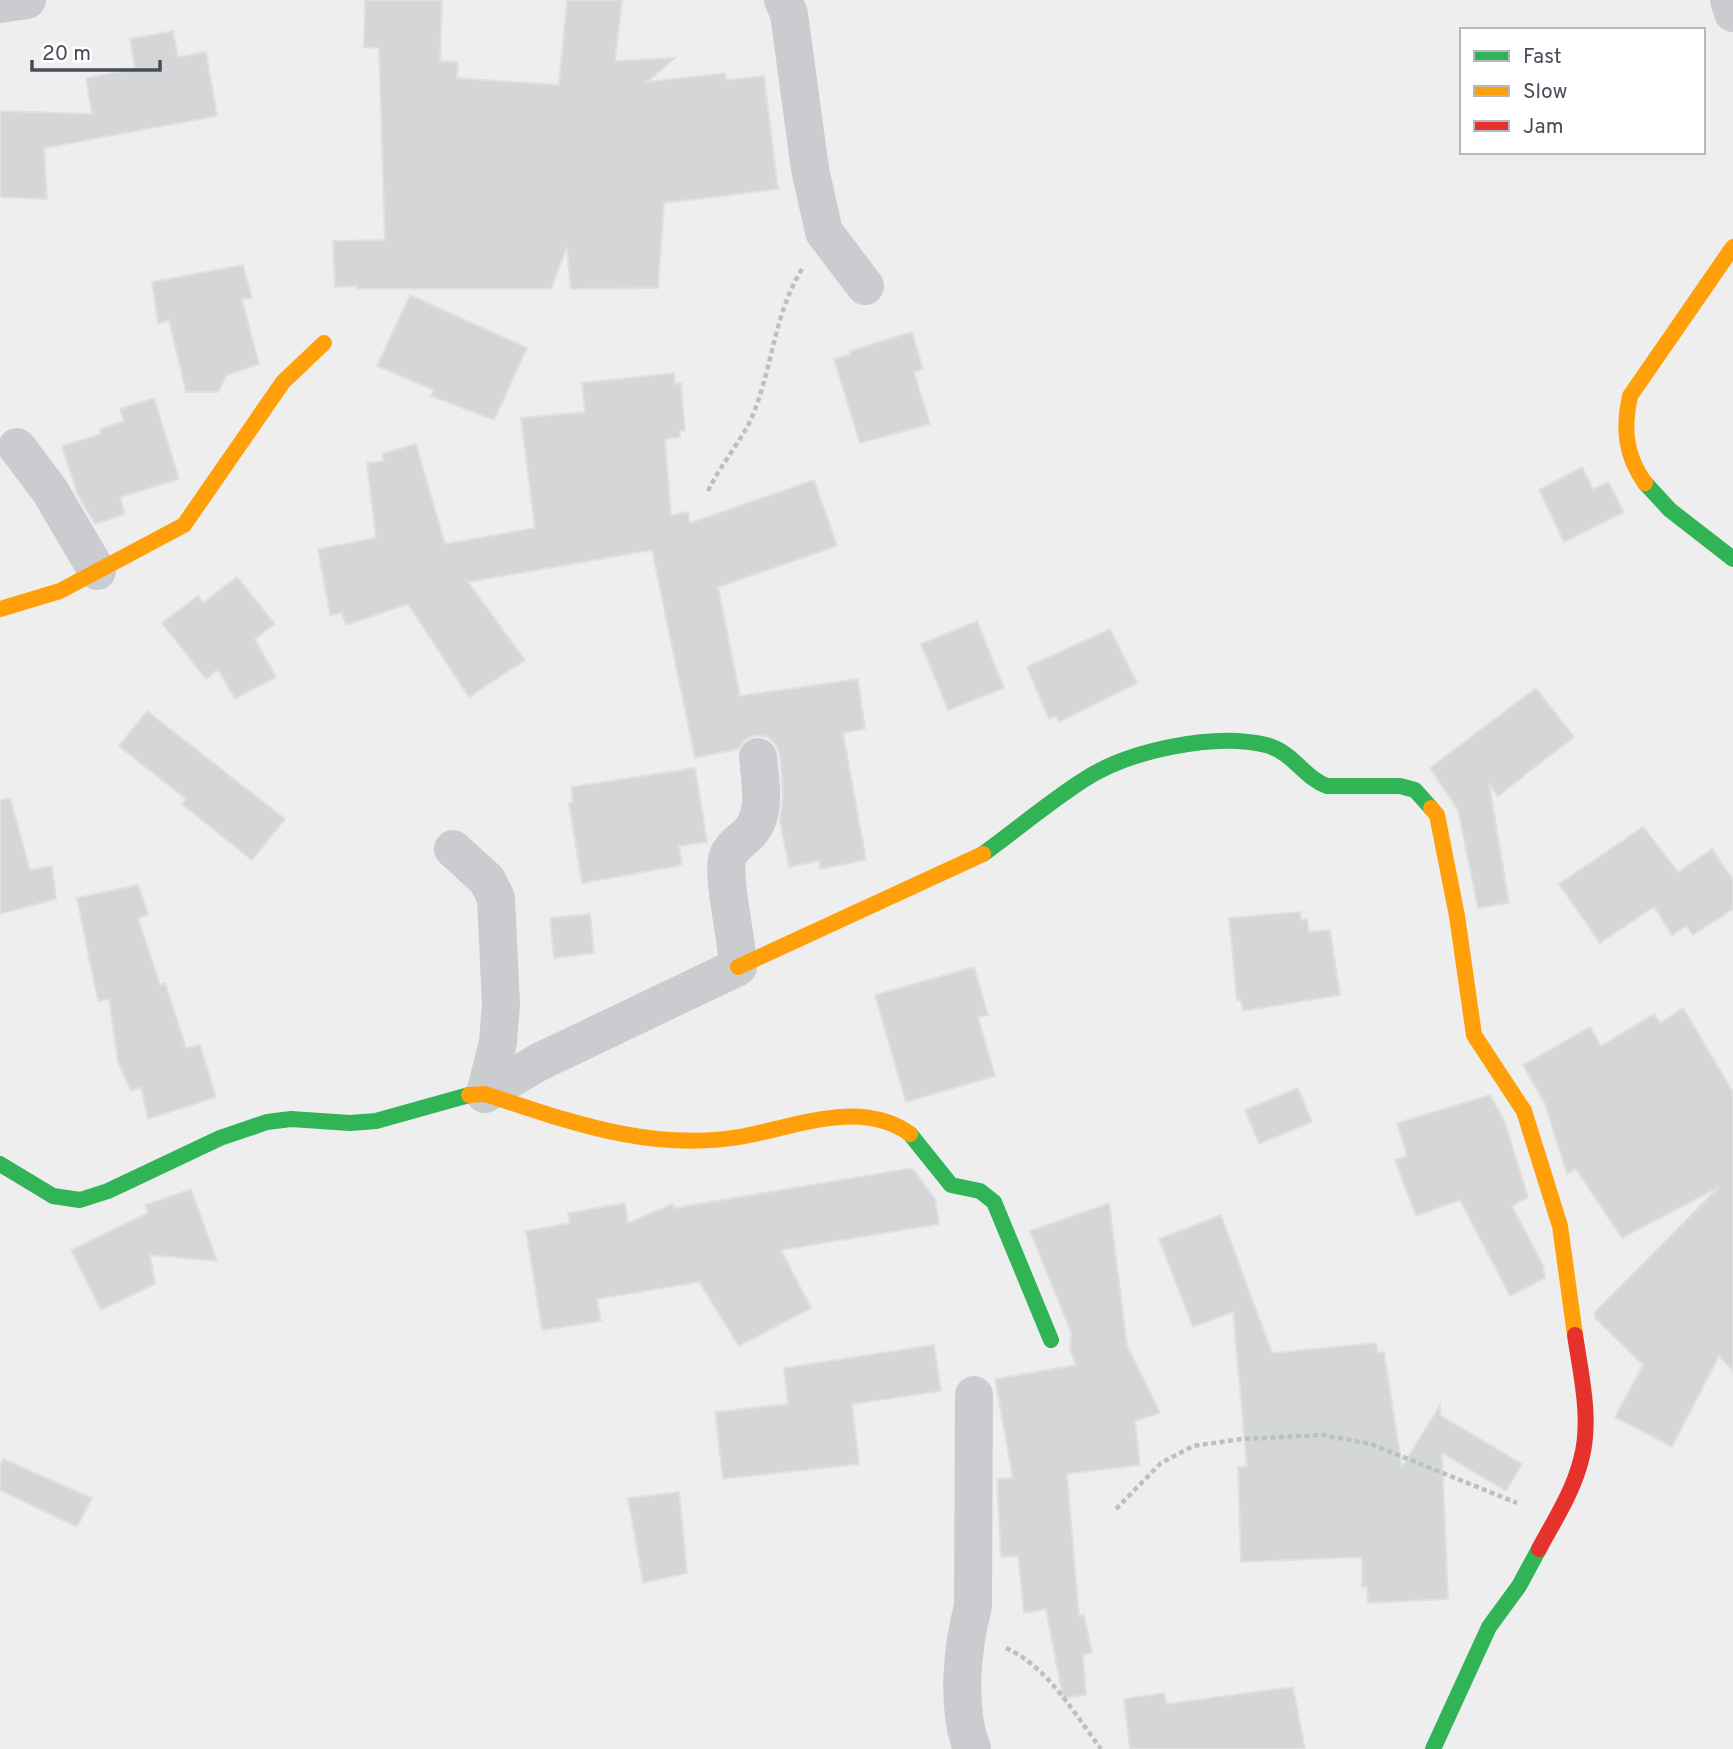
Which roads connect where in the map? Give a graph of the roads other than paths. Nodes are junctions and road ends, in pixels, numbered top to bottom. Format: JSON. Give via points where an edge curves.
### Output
{"nodes":[{"id":1,"x":27,"y":0,"type":"edge"},
{"id":2,"x":783,"y":0,"type":"edge"},
{"id":3,"x":1729,"y":0,"type":"edge"},
{"id":4,"x":0,"y":4,"type":"edge"},
{"id":5,"x":1733,"y":13,"type":"edge"},
{"id":6,"x":1733,"y":247,"type":"edge"},
{"id":7,"x":865,"y":286,"type":"dead end"},
{"id":8,"x":324,"y":343,"type":"dead end"},
{"id":9,"x":17,"y":447,"type":"dead end"},
{"id":10,"x":1733,"y":559,"type":"edge"},
{"id":11,"x":97,"y":571,"type":"junction"},
{"id":12,"x":0,"y":609,"type":"edge"},
{"id":13,"x":758,"y":757,"type":"dead end"},
{"id":14,"x":453,"y":849,"type":"dead end"},
{"id":15,"x":738,"y":967,"type":"junction"},
{"id":16,"x":485,"y":1094,"type":"junction"},
{"id":17,"x":0,"y":1164,"type":"edge"},
{"id":18,"x":1051,"y":1340,"type":"dead end"},
{"id":19,"x":974,"y":1395,"type":"dead end"},
{"id":20,"x":972,"y":1749,"type":"edge"},
{"id":21,"x":1433,"y":1749,"type":"edge"}],
"edges":[{"from":1,"to":4,"type":"street"},
{"from":2,"to":7,"type":"street","via":[[824,232]]},
{"from":3,"to":5,"type":"street"},
{"from":6,"to":10,"type":"street","via":[[1630,396],[1622,419],[1631,462],[1647,487]]},
{"from":8,"to":11,"type":"street","via":[[283,382],[184,525]]},
{"from":9,"to":11,"type":"street","via":[[50,491]]},
{"from":11,"to":12,"type":"street","via":[[60,591]]},
{"from":13,"to":15,"type":"street","via":[[762,802],[758,817],[728,856],[726,870]]},
{"from":14,"to":16,"type":"street","via":[[487,880],[496,898],[501,1005],[498,1042]]},
{"from":15,"to":16,"type":"street","via":[[539,1062]]},
{"from":15,"to":21,"type":"street","via":[[977,859],[1084,779],[1143,754],[1193,743],[1237,741],[1289,754],[1327,786],[1415,790],[1437,815],[1474,1035],[1524,1111],[1560,1226],[1585,1406],[1582,1458],[1571,1489],[1519,1586],[1489,1627]]},
{"from":16,"to":17,"type":"street","via":[[470,1094],[365,1123],[300,1118],[268,1122],[214,1140],[83,1199],[58,1197]]},
{"from":16,"to":18,"type":"street","via":[[603,1132],[673,1139],[725,1139],[803,1124],[887,1120],[933,1156],[951,1185],[980,1191],[994,1202]]},
{"from":19,"to":20,"type":"street","via":[[973,1606],[967,1630],[963,1710]]}]}
